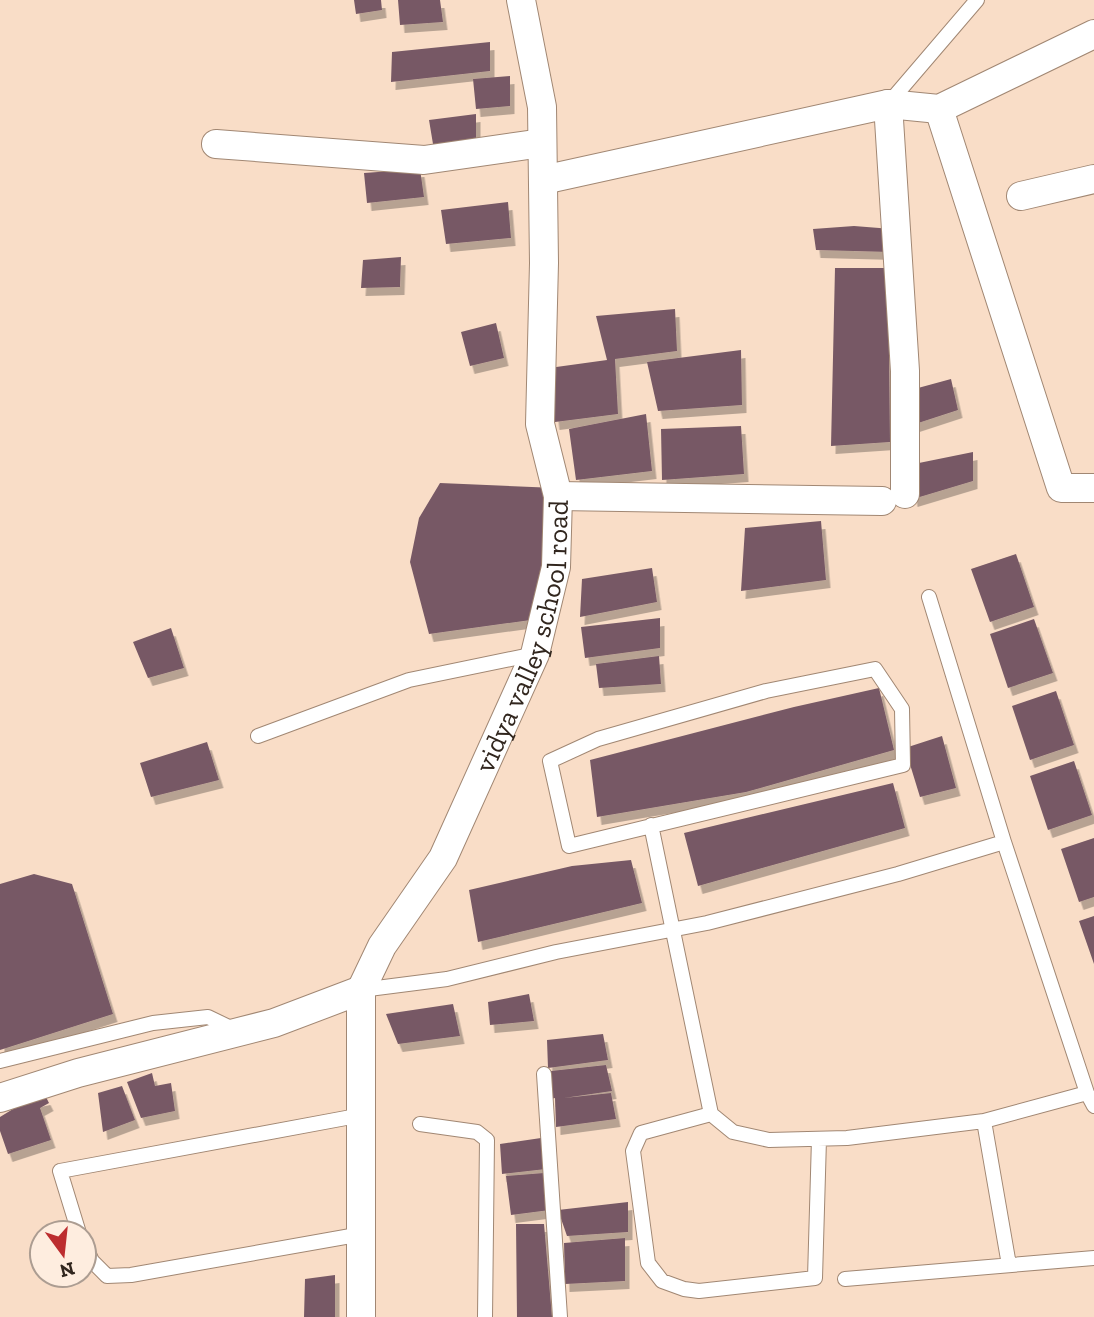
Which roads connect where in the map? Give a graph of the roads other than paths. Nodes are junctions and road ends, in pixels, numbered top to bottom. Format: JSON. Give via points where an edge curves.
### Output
{"nodes":[{"id":1,"x":521,"y":0,"type":"edge"},
{"id":2,"x":977,"y":0,"type":"edge"},
{"id":3,"x":1091,"y":43,"type":"edge"},
{"id":4,"x":888,"y":104,"type":"junction"},
{"id":5,"x":939,"y":109,"type":"junction"},
{"id":6,"x":542,"y":143,"type":"junction"},
{"id":7,"x":216,"y":144,"type":"dead end"},
{"id":8,"x":1094,"y":179,"type":"edge"},
{"id":9,"x":543,"y":180,"type":"junction"},
{"id":10,"x":1021,"y":196,"type":"dead end"},
{"id":11,"x":1094,"y":488,"type":"edge"},
{"id":12,"x":558,"y":496,"type":"junction"},
{"id":13,"x":929,"y":597,"type":"dead end"},
{"id":14,"x":535,"y":654,"type":"junction"},
{"id":15,"x":258,"y":736,"type":"dead end"},
{"id":16,"x":651,"y":825,"type":"junction"},
{"id":17,"x":1003,"y":842,"type":"junction"},
{"id":18,"x":672,"y":930,"type":"junction"},
{"id":19,"x":361,"y":990,"type":"junction"},
{"id":20,"x":238,"y":1031,"type":"junction"},
{"id":21,"x":0,"y":1061,"type":"edge"},
{"id":22,"x":544,"y":1074,"type":"dead end"},
{"id":23,"x":0,"y":1098,"type":"edge"},
{"id":24,"x":1091,"y":1100,"type":"edge"},
{"id":25,"x":362,"y":1115,"type":"junction"},
{"id":26,"x":711,"y":1115,"type":"junction"},
{"id":27,"x":984,"y":1121,"type":"junction"},
{"id":28,"x":421,"y":1124,"type":"dead end"},
{"id":29,"x":819,"y":1139,"type":"junction"},
{"id":30,"x":75,"y":1219,"type":"edge"},
{"id":31,"x":362,"y":1234,"type":"junction"},
{"id":32,"x":1094,"y":1258,"type":"edge"},
{"id":33,"x":1009,"y":1265,"type":"junction"},
{"id":34,"x":98,"y":1267,"type":"edge"},
{"id":35,"x":845,"y":1279,"type":"dead end"},
{"id":36,"x":361,"y":1317,"type":"edge"},
{"id":37,"x":485,"y":1317,"type":"edge"},
{"id":38,"x":560,"y":1317,"type":"edge"}],
"edges":[{"from":1,"to":6,"type":"street","name":"vidya valley school road","via":[[542,107]]},
{"from":2,"to":4,"type":"lane"},
{"from":3,"to":5,"type":"street"},
{"from":4,"to":5,"type":"street"},
{"from":4,"to":9,"type":"street"},
{"from":4,"to":12,"type":"street","via":[[905,371],[894,498]]},
{"from":5,"to":11,"type":"street","via":[[1061,488]]},
{"from":6,"to":7,"type":"street","via":[[424,160]]},
{"from":6,"to":9,"type":"street","name":"vidya valley school road"},
{"from":8,"to":10,"type":"street"},
{"from":9,"to":12,"type":"street","name":"vidya valley school road","via":[[540,424]]},
{"from":12,"to":14,"type":"street","name":"vidya valley school road","via":[[556,567]]},
{"from":13,"to":17,"type":"lane"},
{"from":14,"to":15,"type":"lane","via":[[409,680]]},
{"from":14,"to":19,"type":"street","name":"vidya valley school road","via":[[443,858],[382,946]]},
{"from":16,"to":16,"type":"lane","via":[[903,765],[902,709],[875,669],[766,691],[598,739],[550,761],[569,846]]},
{"from":16,"to":18,"type":"lane"},
{"from":17,"to":18,"type":"lane","via":[[898,874]]},
{"from":17,"to":24,"type":"lane"},
{"from":18,"to":19,"type":"lane","via":[[447,979]]},
{"from":18,"to":26,"type":"lane"},
{"from":19,"to":20,"type":"street","via":[[274,1023]]},
{"from":19,"to":25,"type":"street"},
{"from":20,"to":21,"type":"lane","via":[[208,1017],[153,1023]]},
{"from":20,"to":23,"type":"street"},
{"from":22,"to":38,"type":"lane"},
{"from":24,"to":27,"type":"lane"},
{"from":25,"to":30,"type":"lane","via":[[60,1171]]},
{"from":25,"to":31,"type":"street"},
{"from":26,"to":29,"type":"lane","via":[[733,1132],[769,1140]]},
{"from":26,"to":29,"type":"lane","via":[[642,1133],[633,1151],[648,1263],[662,1281],[684,1289],[815,1278]]},
{"from":27,"to":29,"type":"lane"},
{"from":27,"to":33,"type":"lane"},
{"from":28,"to":37,"type":"lane","via":[[477,1132],[487,1140]]},
{"from":31,"to":34,"type":"lane","via":[[131,1275],[107,1276]]},
{"from":31,"to":36,"type":"street"},
{"from":32,"to":33,"type":"lane"},
{"from":33,"to":35,"type":"lane"}]}
